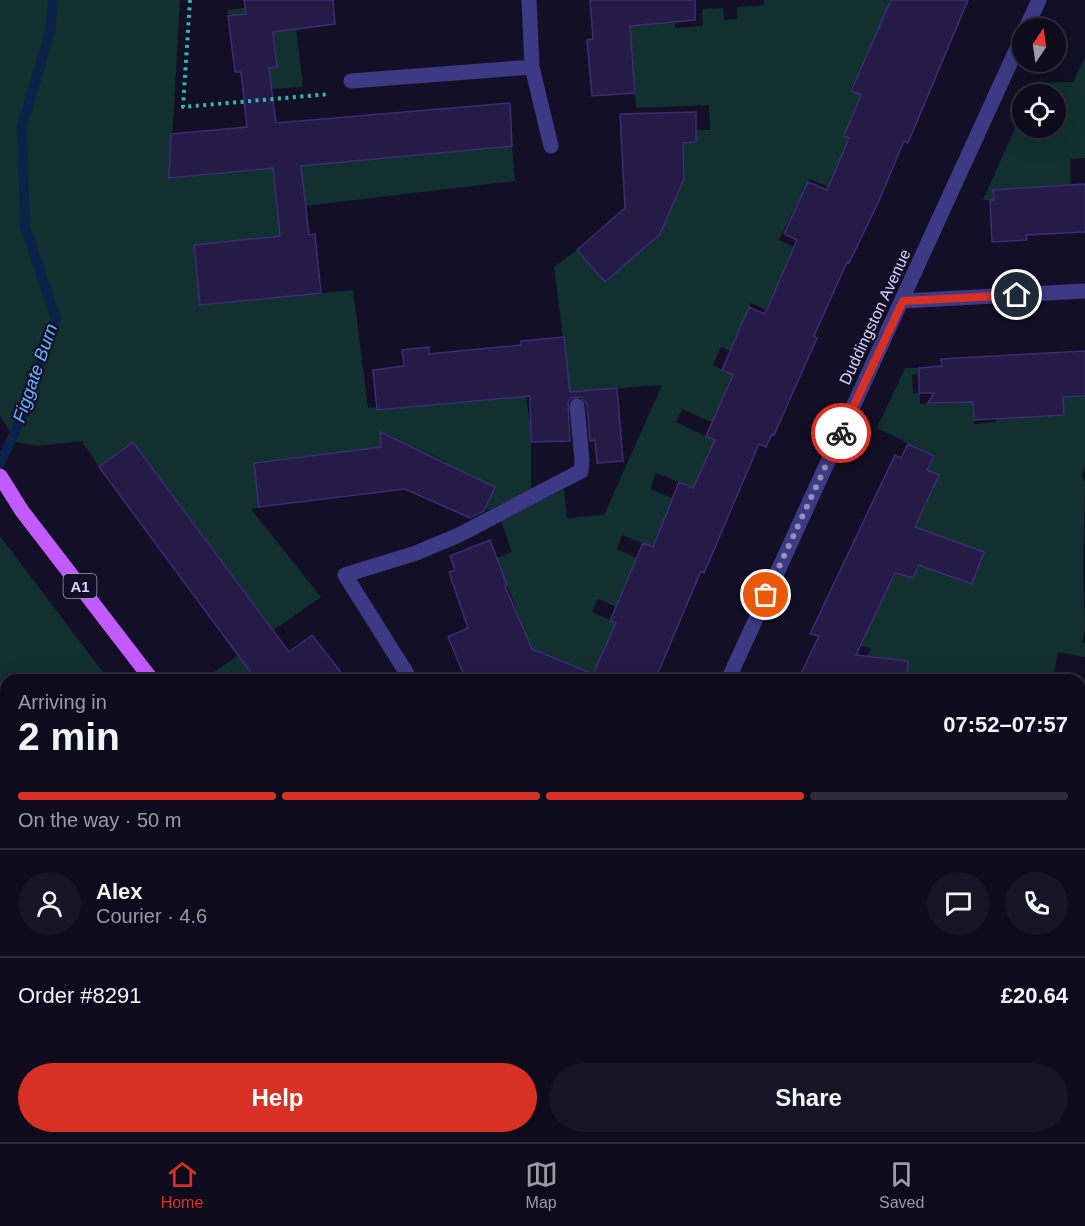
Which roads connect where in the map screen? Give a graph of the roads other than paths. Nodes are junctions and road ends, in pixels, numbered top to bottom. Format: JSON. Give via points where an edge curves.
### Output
{"nodes":[{"id":1,"x":529,"y":0,"type":"edge"},
{"id":2,"x":1039,"y":0,"type":"edge"},
{"id":3,"x":1031,"y":18,"type":"edge"},
{"id":4,"x":1012,"y":59,"type":"edge"},
{"id":5,"x":532,"y":67,"type":"junction"},
{"id":6,"x":351,"y":81,"type":"road end"},
{"id":7,"x":551,"y":146,"type":"dead end"},
{"id":8,"x":1085,"y":291,"type":"edge"},
{"id":9,"x":903,"y":301,"type":"junction"},
{"id":10,"x":577,"y":406,"type":"dead end"},
{"id":11,"x":0,"y":476,"type":"edge"},
{"id":12,"x":147,"y":674,"type":"edge"},
{"id":13,"x":407,"y":674,"type":"edge"},
{"id":14,"x":731,"y":674,"type":"edge"}],
"edges":[{"from":1,"to":5,"type":"street"},
{"from":2,"to":3,"type":"street"},
{"from":4,"to":9,"type":"street","name":"Duddingston Avenue"},
{"from":5,"to":6,"type":"street"},
{"from":5,"to":7,"type":"street"},
{"from":8,"to":9,"type":"street"},
{"from":9,"to":14,"type":"street","name":"Duddingston Avenue"},
{"from":10,"to":13,"type":"street","via":[[581,471],[459,535],[345,575]]},
{"from":11,"to":12,"type":"main road","number":"A1"}]}
